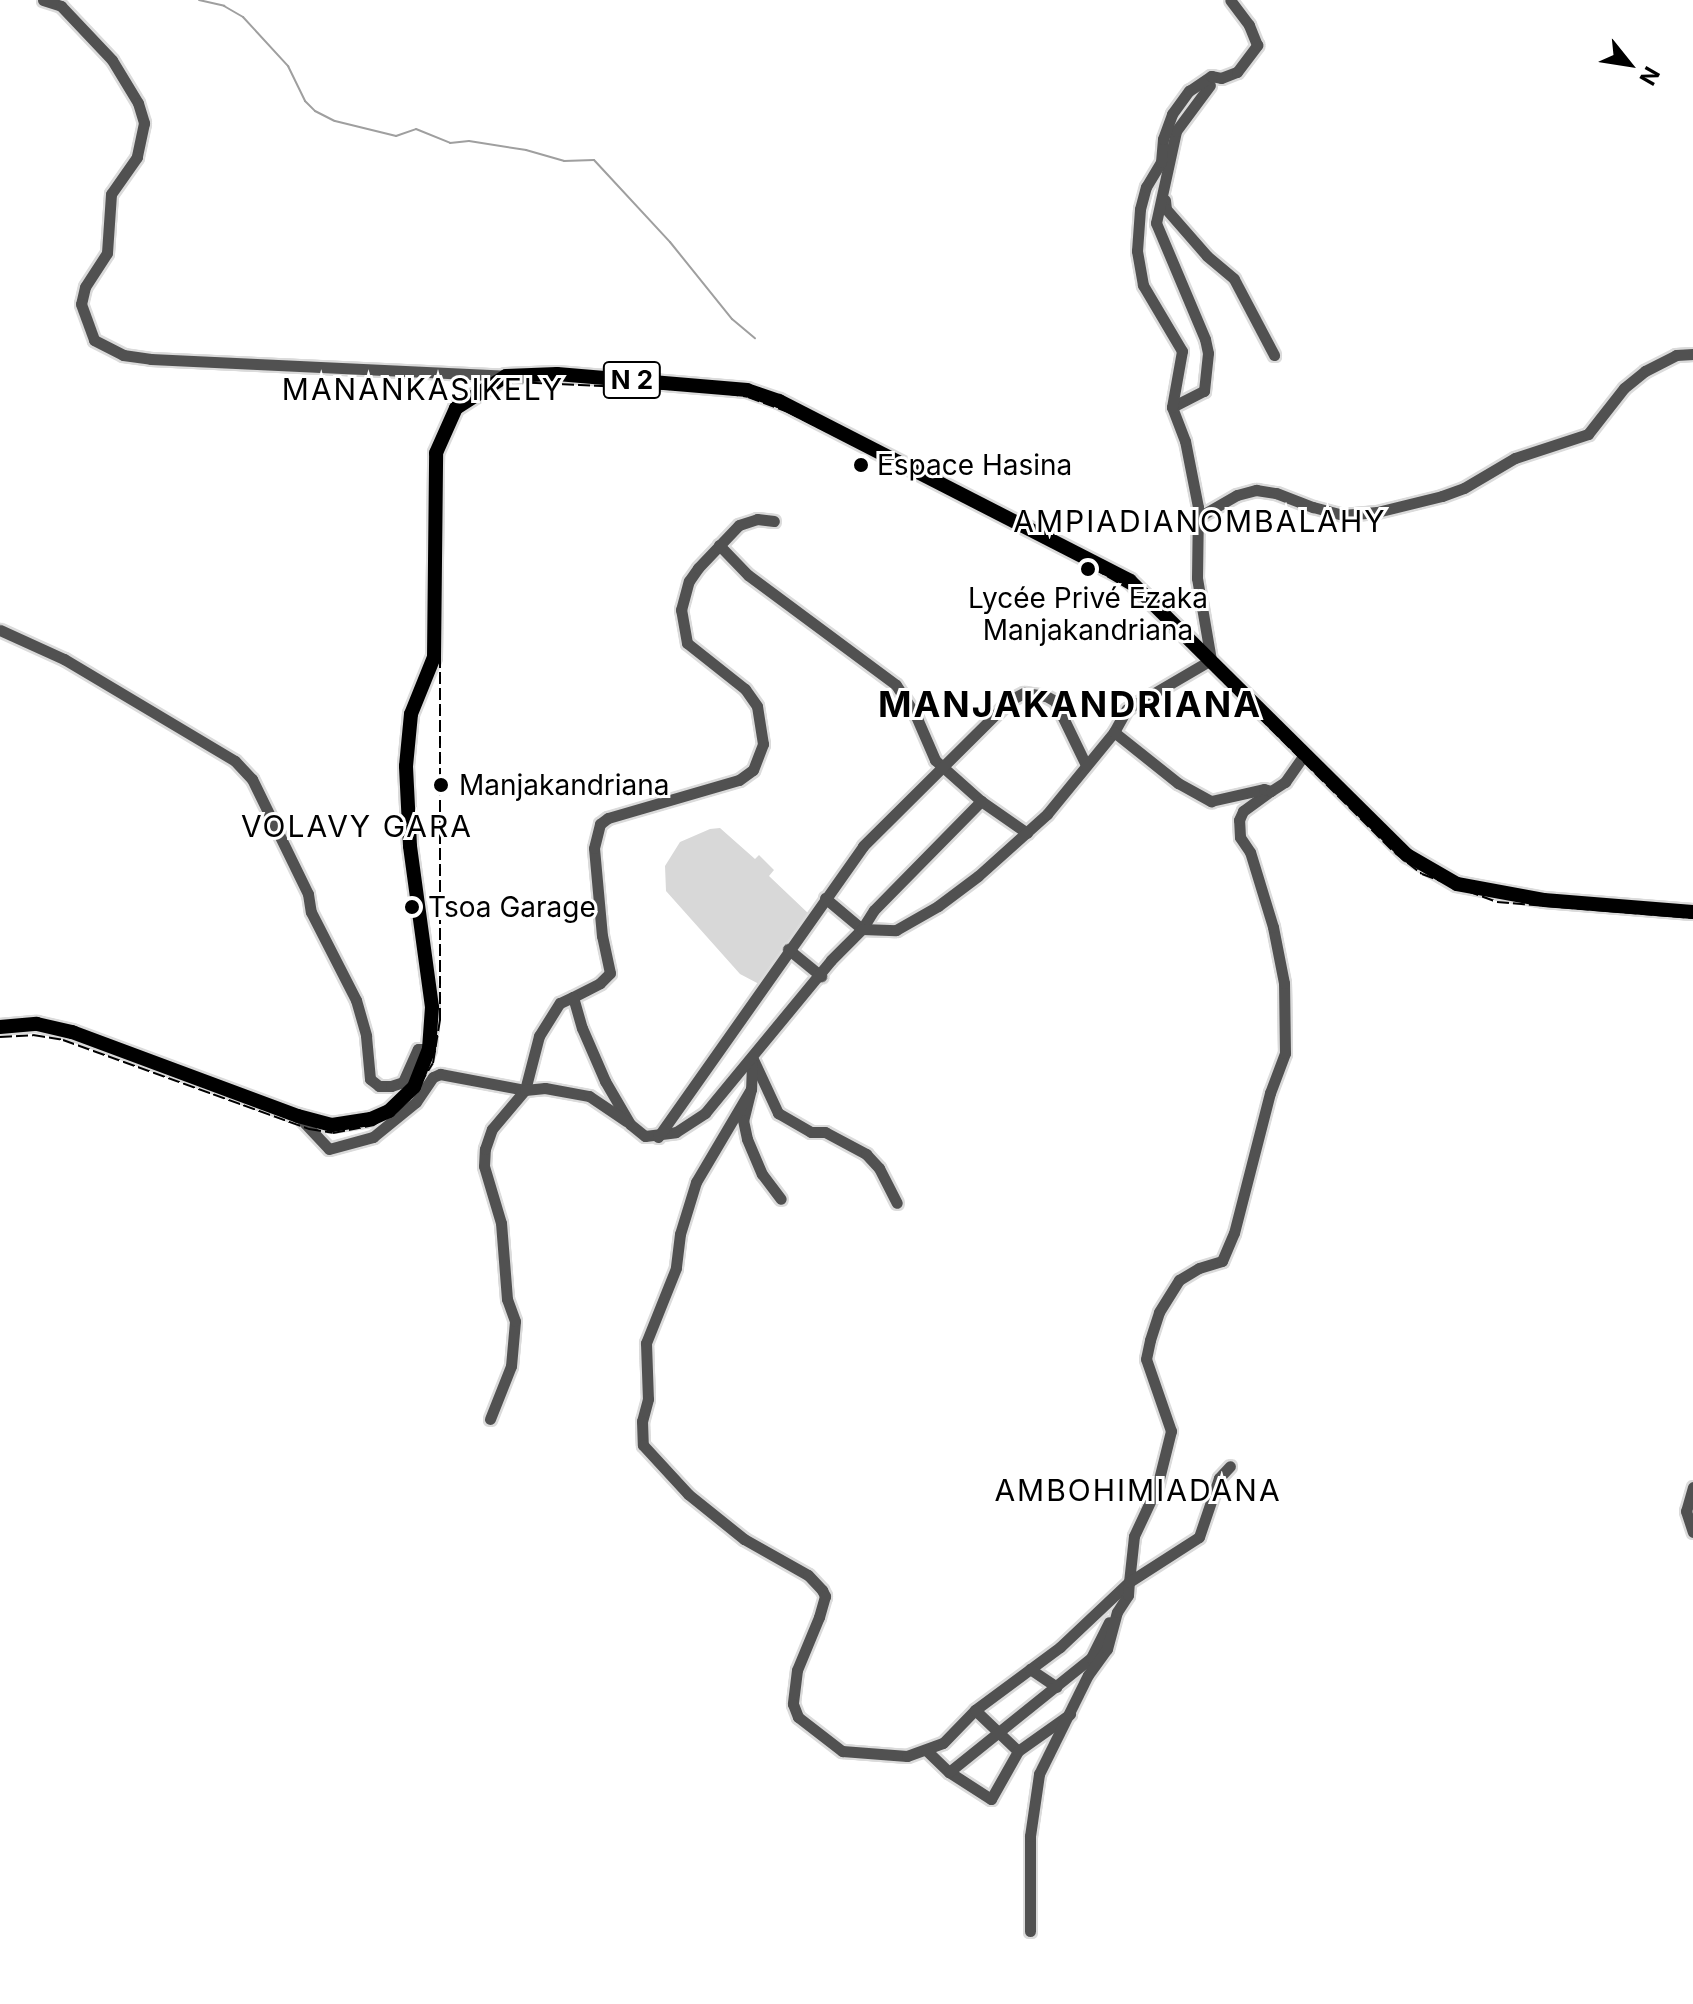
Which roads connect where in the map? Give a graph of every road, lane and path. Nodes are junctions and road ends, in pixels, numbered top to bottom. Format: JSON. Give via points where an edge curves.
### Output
{"nodes":[{"id":1,"x":43,"y":0,"type":"edge"},
{"id":2,"x":1230,"y":0,"type":"edge"},
{"id":3,"x":1221,"y":78,"type":"junction"},
{"id":4,"x":1164,"y":188,"type":"junction"},
{"id":5,"x":1693,"y":354,"type":"edge"},
{"id":6,"x":1274,"y":355,"type":"dead end"},
{"id":7,"x":506,"y":376,"type":"junction"},
{"id":8,"x":1172,"y":407,"type":"junction"},
{"id":9,"x":1197,"y":518,"type":"junction"},
{"id":10,"x":774,"y":521,"type":"dead end"},
{"id":11,"x":719,"y":545,"type":"junction"},
{"id":12,"x":0,"y":630,"type":"edge"},
{"id":13,"x":1211,"y":660,"type":"junction"},
{"id":14,"x":1114,"y":732,"type":"junction"},
{"id":15,"x":1305,"y":753,"type":"junction"},
{"id":16,"x":1086,"y":765,"type":"junction"},
{"id":17,"x":941,"y":768,"type":"junction"},
{"id":18,"x":1271,"y":791,"type":"junction"},
{"id":19,"x":981,"y":801,"type":"junction"},
{"id":20,"x":1027,"y":833,"type":"junction"},
{"id":21,"x":825,"y":898,"type":"junction"},
{"id":22,"x":1693,"y":912,"type":"edge"},
{"id":23,"x":862,"y":929,"type":"junction"},
{"id":24,"x":788,"y":949,"type":"junction"},
{"id":25,"x":821,"y":976,"type":"junction"},
{"id":26,"x":573,"y":997,"type":"junction"},
{"id":27,"x":0,"y":1027,"type":"edge"},
{"id":28,"x":429,"y":1049,"type":"junction"},
{"id":29,"x":752,"y":1057,"type":"junction"},
{"id":30,"x":751,"y":1089,"type":"junction"},
{"id":31,"x":525,"y":1090,"type":"junction"},
{"id":32,"x":298,"y":1116,"type":"junction"},
{"id":33,"x":630,"y":1124,"type":"junction"},
{"id":34,"x":658,"y":1137,"type":"junction"},
{"id":35,"x":781,"y":1199,"type":"dead end"},
{"id":36,"x":897,"y":1203,"type":"dead end"},
{"id":37,"x":490,"y":1419,"type":"dead end"},
{"id":38,"x":1230,"y":1466,"type":"dead end"},
{"id":39,"x":1693,"y":1487,"type":"edge"},
{"id":40,"x":1693,"y":1532,"type":"edge"},
{"id":41,"x":1129,"y":1582,"type":"junction"},
{"id":42,"x":1117,"y":1612,"type":"junction"},
{"id":43,"x":1030,"y":1669,"type":"junction"},
{"id":44,"x":1057,"y":1687,"type":"junction"},
{"id":45,"x":975,"y":1710,"type":"junction"},
{"id":46,"x":1070,"y":1714,"type":"junction"},
{"id":47,"x":996,"y":1731,"type":"junction"},
{"id":48,"x":926,"y":1750,"type":"junction"},
{"id":49,"x":1018,"y":1751,"type":"junction"},
{"id":50,"x":949,"y":1772,"type":"junction"},
{"id":51,"x":1030,"y":1931,"type":"dead end"}],
"edges":[{"from":1,"to":7,"type":"street","via":[[61,6],[112,60],[144,123],[137,157],[111,194],[107,253],[85,287],[83,313],[94,340],[123,355],[151,359]]},
{"from":2,"to":3,"type":"street","via":[[1257,45],[1237,72]]},
{"from":3,"to":4,"type":"street","via":[[1204,88],[1176,131]]},
{"from":3,"to":8,"type":"street","via":[[1211,76],[1189,91],[1172,114],[1161,162],[1140,209],[1137,251],[1143,285],[1182,351]]},
{"from":4,"to":6,"type":"street","via":[[1166,209],[1234,279]]},
{"from":4,"to":8,"type":"street","via":[[1156,223],[1208,353],[1204,391]]},
{"from":5,"to":9,"type":"street","via":[[1676,355],[1645,371],[1624,388],[1588,434],[1515,458],[1442,496],[1343,515],[1256,490]]},
{"from":7,"to":13,"type":"main road","number":"N 2","via":[[557,374],[747,390],[779,401],[1130,581]]},
{"from":7,"to":28,"type":"main road","via":[[456,408],[436,453],[434,657],[411,714],[406,766],[410,846],[432,1007]]},
{"from":8,"to":9,"type":"street","via":[[1189,458]]},
{"from":9,"to":13,"type":"street","via":[[1197,578]]},
{"from":10,"to":11,"type":"street","via":[[739,525]]},
{"from":11,"to":17,"type":"street","via":[[741,569],[896,685]]},
{"from":11,"to":26,"type":"street","via":[[689,581],[681,625],[687,643],[745,689],[757,706],[763,744],[753,770],[739,780],[600,824],[594,848],[610,973]]},
{"from":12,"to":28,"type":"street","via":[[64,659],[235,761],[252,779],[356,1000],[370,1079],[379,1086],[403,1082],[418,1049]]},
{"from":13,"to":14,"type":"street","via":[[1127,709]]},
{"from":13,"to":15,"type":"main road","number":"N 2"},
{"from":14,"to":16,"type":"street"},
{"from":14,"to":18,"type":"street","via":[[1178,783],[1211,801]]},
{"from":15,"to":18,"type":"street","via":[[1285,782]]},
{"from":15,"to":22,"type":"main road","number":"N 2","via":[[1407,855],[1457,884],[1544,900]]},
{"from":16,"to":17,"type":"street","via":[[1055,701],[1024,693],[1010,700]]},
{"from":16,"to":20,"type":"street"},
{"from":17,"to":19,"type":"street"},
{"from":17,"to":21,"type":"street","via":[[863,846]]},
{"from":18,"to":41,"type":"street","via":[[1243,811],[1240,828],[1282,969],[1285,1053],[1222,1261],[1179,1280],[1159,1312],[1150,1340],[1146,1359],[1171,1431],[1157,1487],[1134,1536]]},
{"from":19,"to":20,"type":"street"},
{"from":19,"to":23,"type":"street","via":[[874,910]]},
{"from":20,"to":23,"type":"street","via":[[938,906],[896,930]]},
{"from":21,"to":23,"type":"street"},
{"from":21,"to":24,"type":"street"},
{"from":23,"to":25,"type":"street"},
{"from":24,"to":25,"type":"street"},
{"from":24,"to":34,"type":"street"},
{"from":25,"to":29,"type":"street"},
{"from":26,"to":31,"type":"street","via":[[560,1003],[539,1036]]},
{"from":26,"to":33,"type":"street","via":[[605,1081]]},
{"from":27,"to":32,"type":"main road","via":[[37,1024],[72,1032]]},
{"from":28,"to":32,"type":"main road","via":[[414,1087],[389,1111],[332,1125]]},
{"from":29,"to":30,"type":"street"},
{"from":29,"to":34,"type":"street","via":[[692,1124]]},
{"from":29,"to":36,"type":"street","via":[[778,1113],[866,1154]]},
{"from":30,"to":35,"type":"street","via":[[743,1120],[747,1139],[762,1174]]},
{"from":30,"to":48,"type":"street","via":[[696,1182],[676,1268],[646,1343],[643,1445],[688,1494],[744,1539],[808,1575],[822,1590],[819,1617],[797,1670],[793,1704],[798,1717],[842,1751],[907,1756]]},
{"from":31,"to":32,"type":"street","via":[[440,1074],[373,1137],[329,1149]]},
{"from":31,"to":33,"type":"street","via":[[589,1096]]},
{"from":31,"to":37,"type":"street","via":[[497,1121],[485,1149],[484,1166],[501,1223],[507,1299],[515,1321],[511,1366]]},
{"from":33,"to":34,"type":"street","via":[[645,1136]]},
{"from":38,"to":41,"type":"street","via":[[1219,1478],[1199,1537]]},
{"from":39,"to":40,"type":"street","via":[[1686,1511]]},
{"from":41,"to":42,"type":"street"},
{"from":41,"to":43,"type":"street"},
{"from":42,"to":44,"type":"street","via":[[1091,1658]]},
{"from":42,"to":46,"type":"street","via":[[1107,1649]]},
{"from":43,"to":44,"type":"street"},
{"from":43,"to":45,"type":"street"},
{"from":44,"to":47,"type":"street"},
{"from":45,"to":47,"type":"street"},
{"from":45,"to":48,"type":"street","via":[[943,1743]]},
{"from":46,"to":49,"type":"street"},
{"from":46,"to":51,"type":"street","via":[[1039,1774],[1030,1836]]},
{"from":47,"to":49,"type":"street"},
{"from":47,"to":50,"type":"street"},
{"from":48,"to":50,"type":"street"},
{"from":49,"to":50,"type":"street","via":[[991,1799]]}]}
